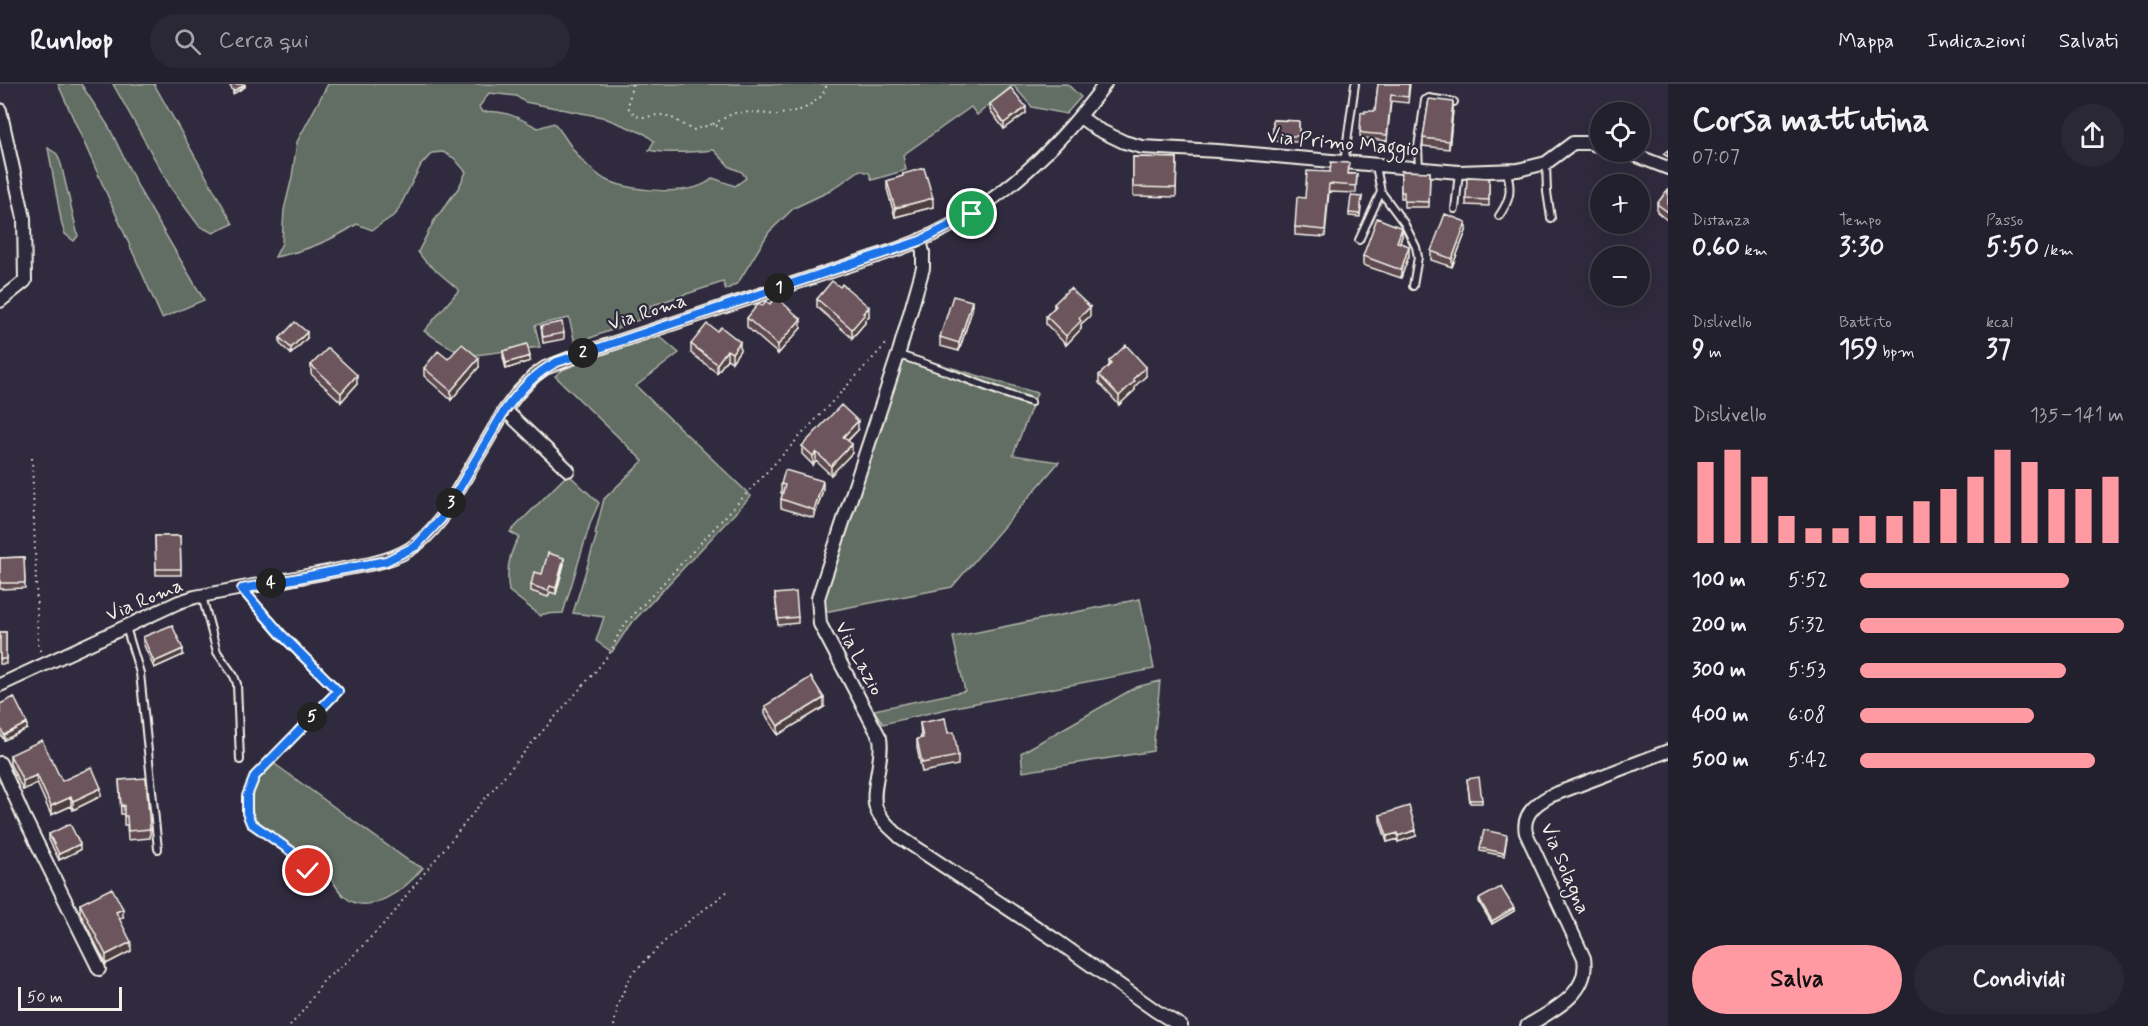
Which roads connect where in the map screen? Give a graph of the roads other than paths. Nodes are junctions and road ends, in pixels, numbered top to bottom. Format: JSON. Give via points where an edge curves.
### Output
{"nodes":[{"id":1,"x":1105,"y":84,"type":"edge"},
{"id":2,"x":1355,"y":84,"type":"edge"},
{"id":3,"x":1454,"y":102,"type":"edge"},
{"id":4,"x":0,"y":110,"type":"edge"},
{"id":5,"x":1080,"y":117,"type":"junction"},
{"id":6,"x":1590,"y":143,"type":"edge"},
{"id":7,"x":1650,"y":161,"type":"edge"},
{"id":8,"x":1344,"y":163,"type":"junction"},
{"id":9,"x":1546,"y":163,"type":"junction"},
{"id":10,"x":1376,"y":166,"type":"junction"},
{"id":11,"x":1419,"y":168,"type":"junction"},
{"id":12,"x":1668,"y":168,"type":"edge"},
{"id":13,"x":1459,"y":172,"type":"junction"},
{"id":14,"x":1508,"y":172,"type":"junction"},
{"id":15,"x":1381,"y":192,"type":"junction"},
{"id":16,"x":1455,"y":209,"type":"dead end"},
{"id":17,"x":1499,"y":216,"type":"dead end"},
{"id":18,"x":1551,"y":218,"type":"dead end"},
{"id":19,"x":1359,"y":240,"type":"dead end"},
{"id":20,"x":920,"y":241,"type":"junction"},
{"id":21,"x":1413,"y":286,"type":"dead end"},
{"id":22,"x":0,"y":301,"type":"edge"},
{"id":23,"x":898,"y":355,"type":"junction"},
{"id":24,"x":1031,"y":402,"type":"dead end"},
{"id":25,"x":505,"y":410,"type":"junction"},
{"id":26,"x":568,"y":470,"type":"dead end"},
{"id":27,"x":242,"y":589,"type":"junction"},
{"id":28,"x":202,"y":596,"type":"junction"},
{"id":29,"x":126,"y":627,"type":"junction"},
{"id":30,"x":0,"y":685,"type":"edge"},
{"id":31,"x":298,"y":731,"type":"road end"},
{"id":32,"x":1668,"y":751,"type":"edge"},
{"id":33,"x":240,"y":760,"type":"dead end"},
{"id":34,"x":0,"y":763,"type":"edge"},
{"id":35,"x":158,"y":849,"type":"dead end"},
{"id":36,"x":99,"y":969,"type":"dead end"},
{"id":37,"x":1181,"y":1026,"type":"edge"},
{"id":38,"x":1527,"y":1026,"type":"edge"}],
"edges":[{"from":1,"to":5,"type":"street","name":"Via Roma"},
{"from":2,"to":8,"type":"lane"},
{"from":3,"to":11,"type":"lane","via":[[1425,100]]},
{"from":4,"to":22,"type":"street","via":[[24,218],[25,281]]},
{"from":5,"to":8,"type":"street","name":"Via Primo Maggio","via":[[1096,129],[1142,147]]},
{"from":5,"to":20,"type":"street","name":"Via Roma","via":[[1000,193]]},
{"from":6,"to":9,"type":"street","name":"Via Primo Maggio","via":[[1573,143]]},
{"from":7,"to":12,"type":"street"},
{"from":8,"to":10,"type":"street","name":"Via Primo Maggio"},
{"from":9,"to":14,"type":"street","name":"Via Primo Maggio"},
{"from":9,"to":18,"type":"lane"},
{"from":10,"to":11,"type":"street","name":"Via Primo Maggio"},
{"from":10,"to":15,"type":"lane"},
{"from":11,"to":13,"type":"street","name":"Via Primo Maggio"},
{"from":13,"to":14,"type":"street","name":"Via Primo Maggio"},
{"from":13,"to":16,"type":"lane"},
{"from":14,"to":17,"type":"lane","via":[[1510,198]]},
{"from":15,"to":19,"type":"lane"},
{"from":15,"to":21,"type":"lane","via":[[1416,247]]},
{"from":20,"to":23,"type":"street","name":"Via Lazio","via":[[923,268]]},
{"from":20,"to":25,"type":"street","name":"Via Roma","via":[[557,362],[534,376]]},
{"from":23,"to":24,"type":"lane"},
{"from":23,"to":37,"type":"street","name":"Via Lazio","via":[[818,598],[820,624],[880,738],[876,807],[900,837]]},
{"from":25,"to":26,"type":"street"},
{"from":25,"to":27,"type":"street","name":"Via Roma","via":[[441,519],[416,546],[386,561]]},
{"from":27,"to":28,"type":"street","name":"Via Roma"},
{"from":27,"to":31,"type":"lane","via":[[338,691]]},
{"from":28,"to":29,"type":"street","name":"Via Roma","via":[[179,602]]},
{"from":28,"to":33,"type":"lane","via":[[217,652],[237,684]]},
{"from":29,"to":30,"type":"street","name":"Via Roma"},
{"from":29,"to":35,"type":"lane","via":[[140,673]]},
{"from":32,"to":38,"type":"street","name":"Via Solagna","via":[[1550,796],[1534,805],[1525,819],[1526,833],[1585,966],[1584,978],[1572,994]]},
{"from":34,"to":36,"type":"street"}]}
